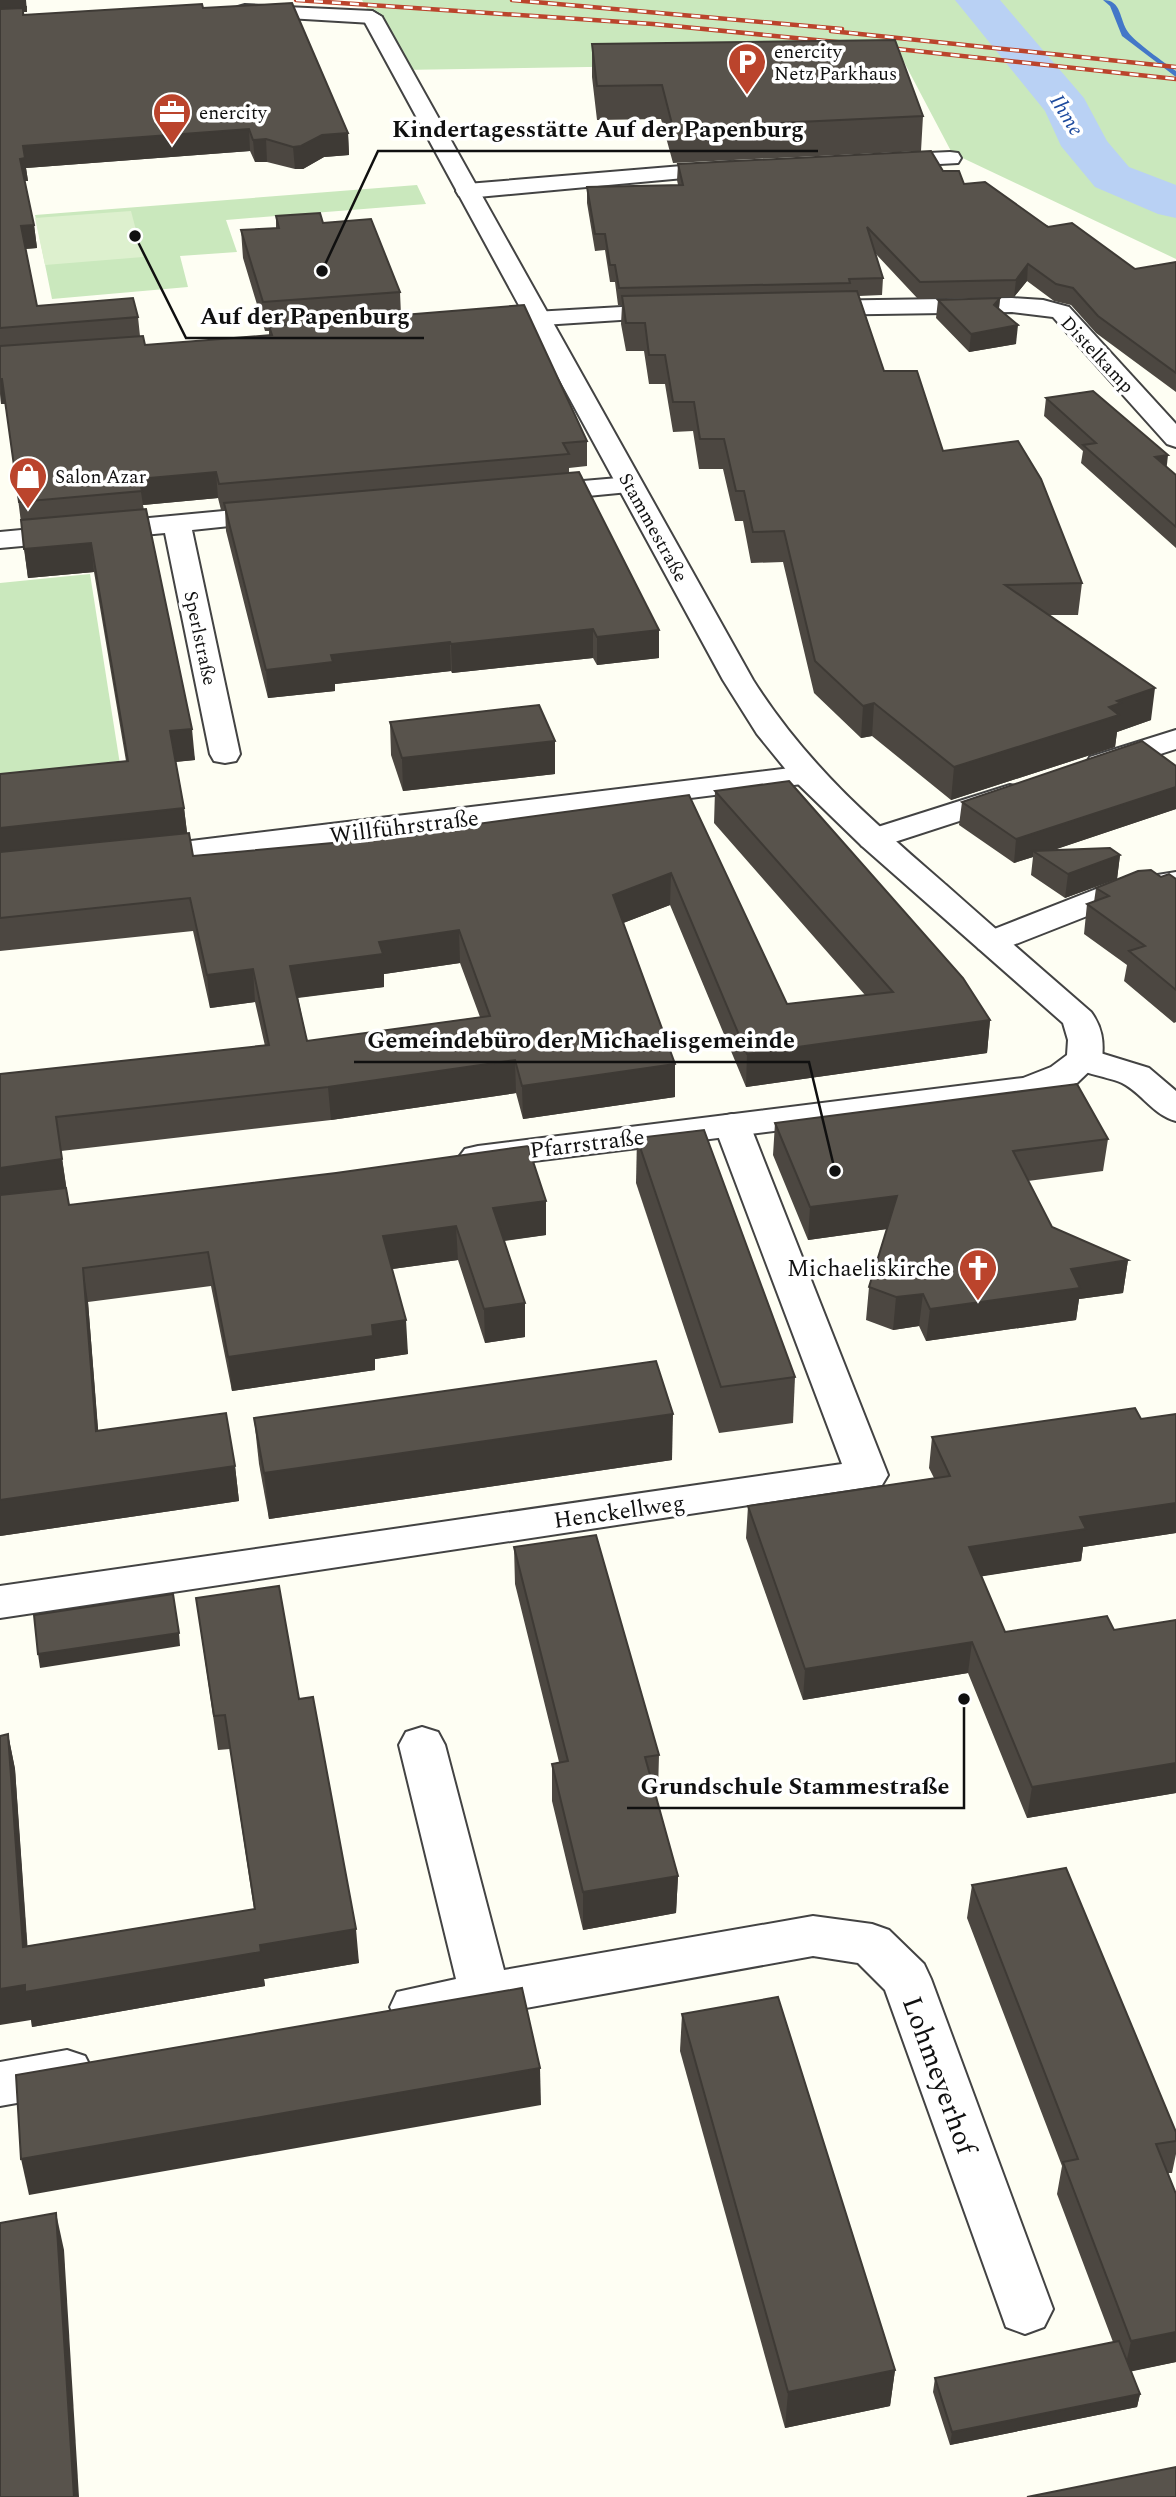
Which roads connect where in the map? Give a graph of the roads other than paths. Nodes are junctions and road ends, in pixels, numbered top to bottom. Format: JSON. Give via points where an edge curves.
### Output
{"nodes":[{"id":1,"x":367,"y":8,"type":"edge"},
{"id":2,"x":230,"y":10,"type":"edge"},
{"id":3,"x":950,"y":158,"type":"dead end"},
{"id":4,"x":868,"y":162,"type":"edge"},
{"id":5,"x":744,"y":167,"type":"edge"},
{"id":6,"x":467,"y":191,"type":"junction"},
{"id":7,"x":788,"y":309,"type":"edge"},
{"id":8,"x":699,"y":311,"type":"edge"},
{"id":9,"x":540,"y":318,"type":"junction"},
{"id":10,"x":473,"y":323,"type":"edge"},
{"id":11,"x":1176,"y":439,"type":"edge"},
{"id":12,"x":630,"y":485,"type":"junction"},
{"id":13,"x":504,"y":495,"type":"edge"},
{"id":14,"x":300,"y":512,"type":"edge"},
{"id":15,"x":177,"y":523,"type":"junction"},
{"id":16,"x":0,"y":540,"type":"edge"},
{"id":17,"x":1176,"y":739,"type":"edge"},
{"id":18,"x":225,"y":754,"type":"dead end"},
{"id":19,"x":1070,"y":774,"type":"edge"},
{"id":20,"x":807,"y":775,"type":"junction"},
{"id":21,"x":1031,"y":787,"type":"edge"},
{"id":22,"x":873,"y":839,"type":"junction"},
{"id":23,"x":110,"y":861,"type":"edge"},
{"id":24,"x":1176,"y":882,"type":"edge"},
{"id":25,"x":991,"y":942,"type":"junction"},
{"id":26,"x":1084,"y":1059,"type":"junction"},
{"id":27,"x":1176,"y":1110,"type":"edge"},
{"id":28,"x":732,"y":1125,"type":"junction"},
{"id":29,"x":449,"y":1161,"type":"edge"},
{"id":30,"x":0,"y":1602,"type":"edge"},
{"id":31,"x":422,"y":1745,"type":"dead end"},
{"id":32,"x":485,"y":1994,"type":"junction"},
{"id":33,"x":377,"y":2014,"type":"edge"},
{"id":34,"x":108,"y":2064,"type":"edge"},
{"id":35,"x":0,"y":2084,"type":"edge"},
{"id":36,"x":1025,"y":2309,"type":"dead end"}],
"edges":[{"from":1,"to":2,"type":"street"},
{"from":1,"to":6,"type":"street","name":"Stammestraße"},
{"from":3,"to":4,"type":"street"},
{"from":5,"to":6,"type":"street"},
{"from":6,"to":9,"type":"street","name":"Stammestraße"},
{"from":7,"to":11,"type":"street","name":"Distelkamp","via":[[1012,305],[1061,312]]},
{"from":8,"to":9,"type":"street"},
{"from":9,"to":10,"type":"street"},
{"from":9,"to":12,"type":"street","name":"Stammestraße"},
{"from":12,"to":13,"type":"street"},
{"from":12,"to":20,"type":"street","name":"Stammestraße","via":[[738,680],[768,728]]},
{"from":14,"to":15,"type":"street"},
{"from":15,"to":16,"type":"street"},
{"from":15,"to":18,"type":"street","name":"Sperlstraße"},
{"from":17,"to":19,"type":"street"},
{"from":20,"to":22,"type":"street","name":"Stammestraße"},
{"from":20,"to":23,"type":"street","name":"Willführstraße"},
{"from":21,"to":22,"type":"street"},
{"from":22,"to":25,"type":"street","name":"Stammestraße"},
{"from":24,"to":25,"type":"street","via":[[1126,889]]},
{"from":25,"to":26,"type":"street","name":"Stammestraße","via":[[1079,1019],[1086,1040]]},
{"from":26,"to":27,"type":"street","via":[[1136,1076]]},
{"from":26,"to":28,"type":"street","name":"Pfarrstraße","via":[[1064,1075],[1028,1088]]},
{"from":28,"to":29,"type":"street","name":"Pfarrstraße"},
{"from":28,"to":30,"type":"street","name":"Henckellweg","via":[[867,1475]]},
{"from":31,"to":32,"type":"street"},
{"from":32,"to":33,"type":"street","name":"Lohmeyerhof"},
{"from":32,"to":36,"type":"street","name":"Lohmeyerhof","via":[[813,1936],[872,1944],[906,1979]]},
{"from":34,"to":35,"type":"street"}]}
